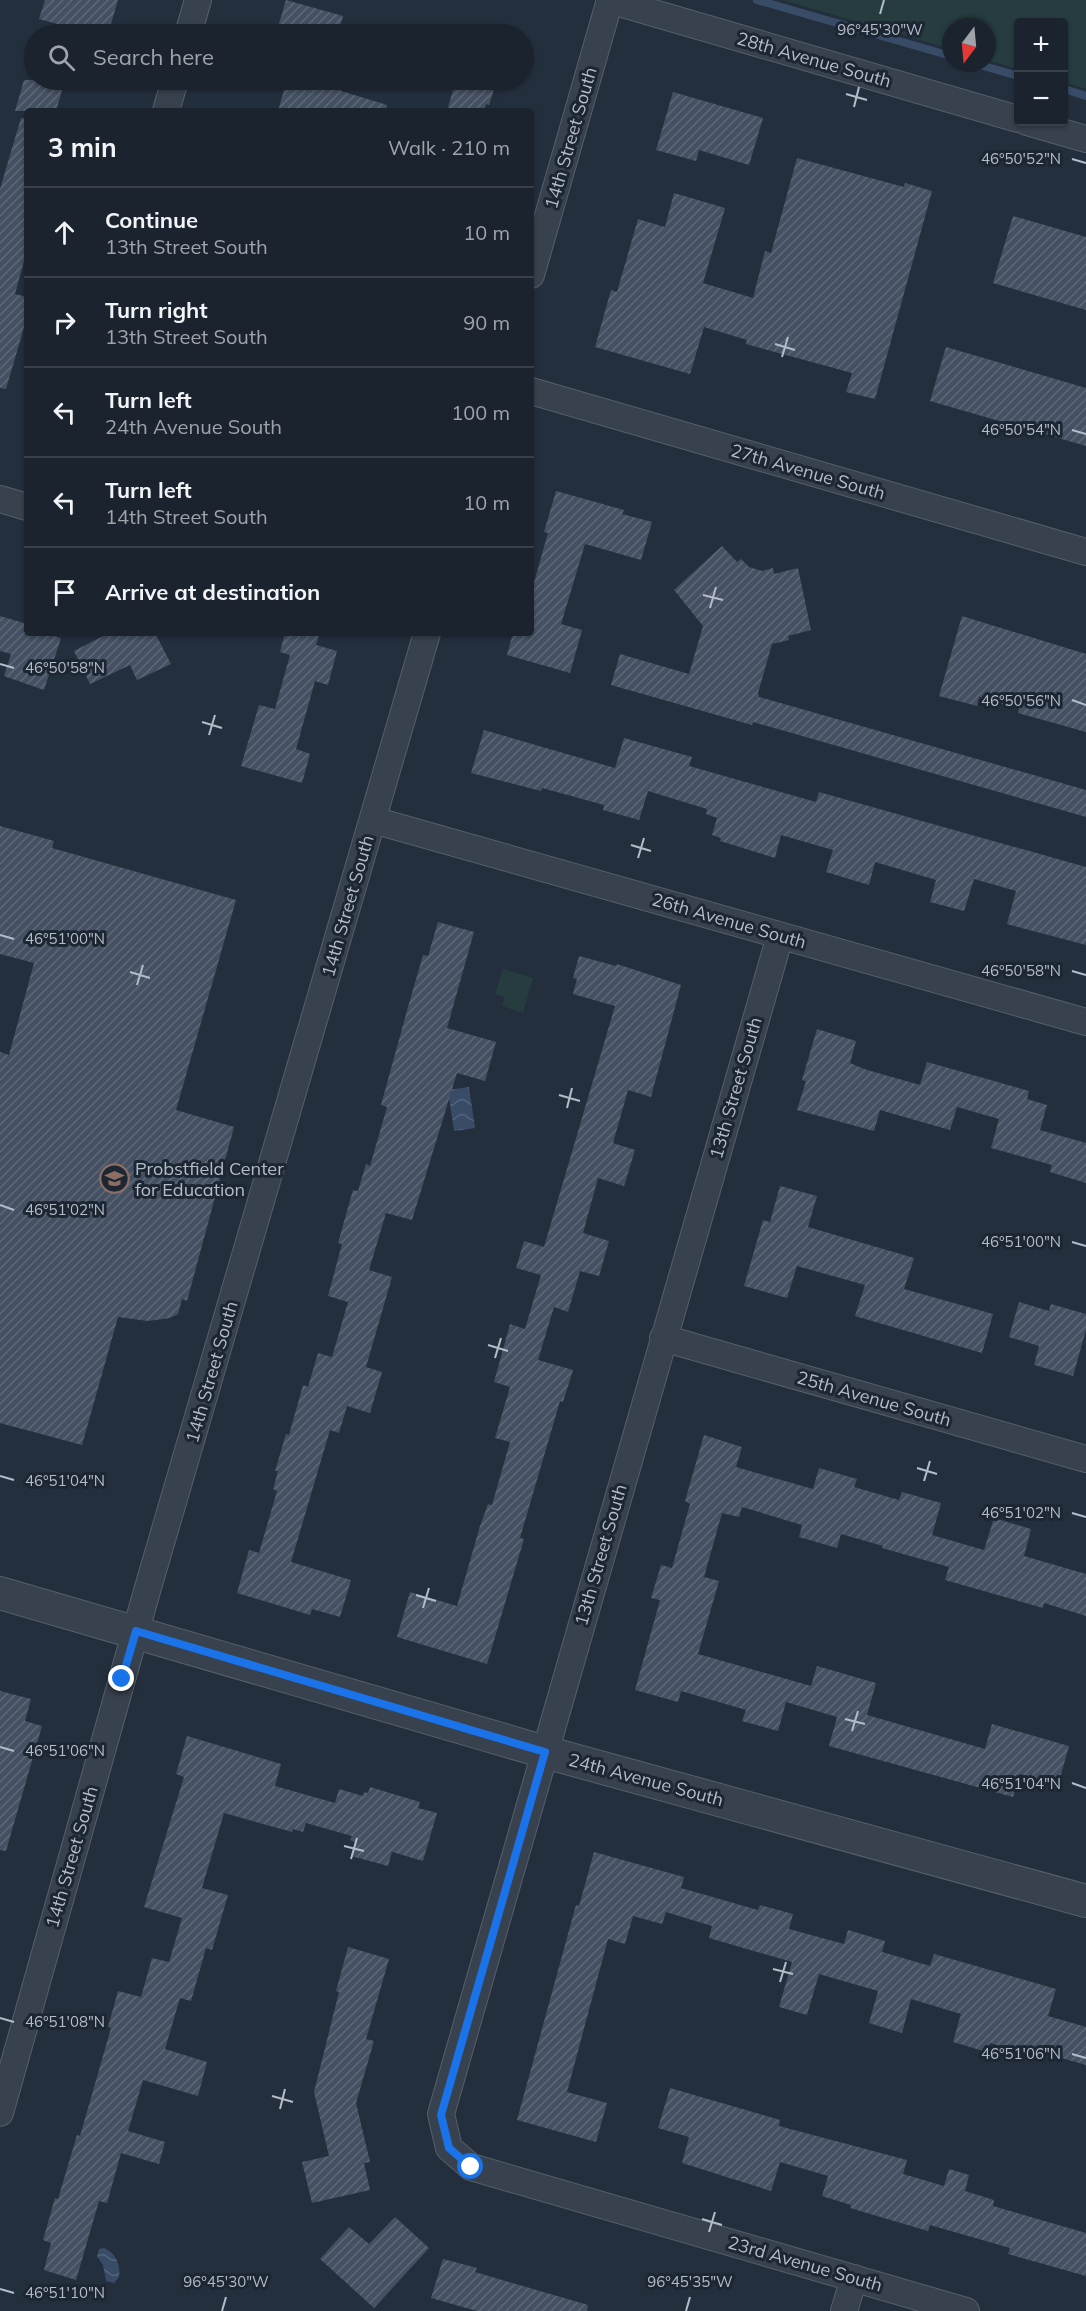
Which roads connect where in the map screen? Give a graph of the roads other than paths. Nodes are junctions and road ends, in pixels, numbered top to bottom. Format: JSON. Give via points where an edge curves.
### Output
{"nodes":[{"id":1,"x":198,"y":0,"type":"edge"},
{"id":2,"x":609,"y":0,"type":"edge"},
{"id":3,"x":191,"y":24,"type":"edge"},
{"id":4,"x":172,"y":90,"type":"edge"},
{"id":5,"x":167,"y":108,"type":"edge"},
{"id":6,"x":1014,"y":118,"type":"edge"},
{"id":7,"x":1041,"y":126,"type":"edge"},
{"id":8,"x":1086,"y":139,"type":"edge"},
{"id":9,"x":534,"y":264,"type":"edge"},
{"id":10,"x":534,"y":393,"type":"edge"},
{"id":11,"x":0,"y":500,"type":"edge"},
{"id":12,"x":24,"y":506,"type":"edge"},
{"id":13,"x":1086,"y":552,"type":"edge"},
{"id":14,"x":426,"y":636,"type":"edge"},
{"id":15,"x":373,"y":820,"type":"junction"},
{"id":16,"x":780,"y":936,"type":"junction"},
{"id":17,"x":1086,"y":1022,"type":"edge"},
{"id":18,"x":663,"y":1338,"type":"junction"},
{"id":19,"x":1086,"y":1459,"type":"edge"},
{"id":20,"x":0,"y":1593,"type":"edge"},
{"id":21,"x":136,"y":1631,"type":"junction"},
{"id":22,"x":545,"y":1752,"type":"junction"},
{"id":23,"x":1086,"y":1901,"type":"edge"},
{"id":24,"x":9,"y":2045,"type":"edge"},
{"id":25,"x":0,"y":2113,"type":"edge"},
{"id":26,"x":471,"y":2167,"type":"joint"},
{"id":27,"x":854,"y":2278,"type":"junction"},
{"id":28,"x":844,"y":2311,"type":"edge"},
{"id":29,"x":966,"y":2311,"type":"edge"}],
"edges":[{"from":1,"to":3,"type":"street"},
{"from":2,"to":6,"type":"street","name":"28th Avenue South"},
{"from":2,"to":9,"type":"street","name":"14th Street South"},
{"from":4,"to":5,"type":"street"},
{"from":7,"to":8,"type":"street"},
{"from":10,"to":13,"type":"street","name":"27th Avenue South"},
{"from":11,"to":12,"type":"street"},
{"from":14,"to":15,"type":"street","name":"14th Street South"},
{"from":15,"to":16,"type":"street","name":"26th Avenue South"},
{"from":15,"to":21,"type":"street","name":"14th Street South"},
{"from":16,"to":17,"type":"street","name":"26th Avenue South"},
{"from":16,"to":18,"type":"street","name":"13th Street South"},
{"from":18,"to":19,"type":"street","name":"25th Avenue South"},
{"from":18,"to":22,"type":"street","name":"13th Street South"},
{"from":20,"to":21,"type":"street","name":"24th Avenue South"},
{"from":21,"to":22,"type":"street","name":"24th Avenue South"},
{"from":21,"to":24,"type":"street","name":"14th Street South"},
{"from":22,"to":23,"type":"street","name":"24th Avenue South"},
{"from":22,"to":26,"type":"street","name":"13th Street South","via":[[441,2115],[449,2148]]},
{"from":24,"to":25,"type":"street","name":"14th Street South"},
{"from":26,"to":27,"type":"street","name":"23rd Avenue South"},
{"from":27,"to":28,"type":"street"},
{"from":27,"to":29,"type":"street","name":"23rd Avenue South"}]}
